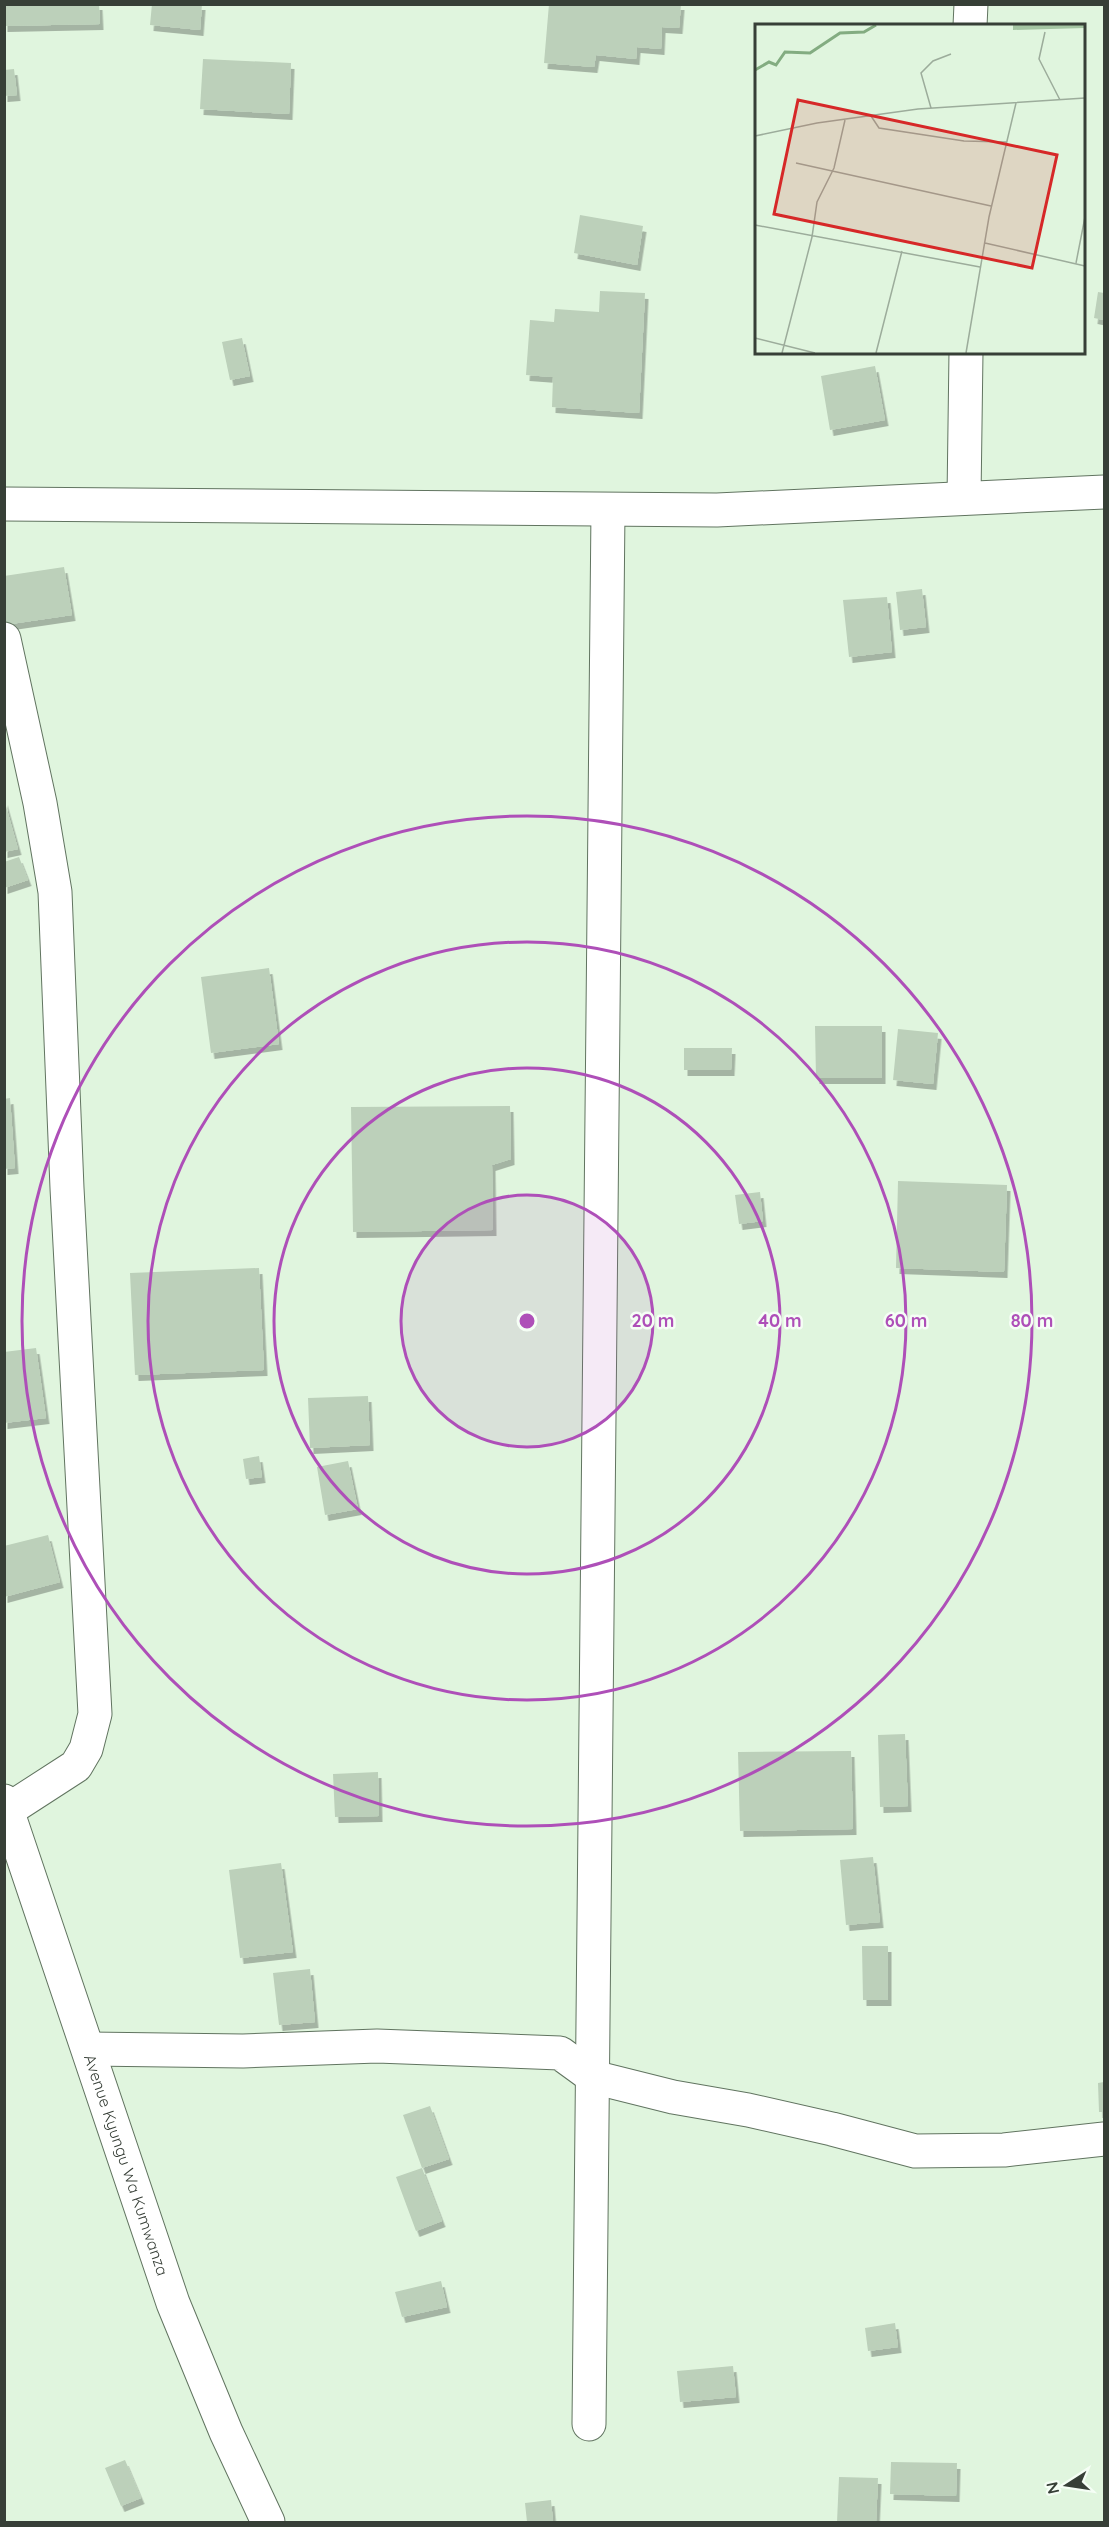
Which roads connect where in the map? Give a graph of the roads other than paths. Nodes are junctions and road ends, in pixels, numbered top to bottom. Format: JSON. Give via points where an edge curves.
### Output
{"nodes":[{"id":1,"x":971,"y":4,"type":"edge"},
{"id":2,"x":970,"y":24,"type":"edge"},
{"id":3,"x":966,"y":354,"type":"edge"},
{"id":4,"x":1104,"y":492,"type":"edge"},
{"id":5,"x":964,"y":498,"type":"junction"},
{"id":6,"x":4,"y":504,"type":"edge"},
{"id":7,"x":608,"y":510,"type":"junction"},
{"id":8,"x":4,"y":639,"type":"edge"},
{"id":9,"x":6,"y":1806,"type":"edge"},
{"id":10,"x":89,"y":2049,"type":"junction"},
{"id":11,"x":593,"y":2077,"type":"junction"},
{"id":12,"x":1104,"y":2139,"type":"edge"},
{"id":13,"x":589,"y":2424,"type":"dead end"},
{"id":14,"x":268,"y":2523,"type":"edge"}],
"edges":[{"from":1,"to":2,"type":"street"},
{"from":3,"to":5,"type":"street"},
{"from":4,"to":5,"type":"street"},
{"from":5,"to":7,"type":"street","via":[[717,510]]},
{"from":6,"to":7,"type":"street"},
{"from":7,"to":11,"type":"street"},
{"from":8,"to":9,"type":"street","via":[[40,802],[55,892],[96,1713],[86,1749],[76,1766]]},
{"from":9,"to":10,"type":"street","name":"Avenue Kyungu Wa Kumwanza"},
{"from":10,"to":11,"type":"street","via":[[243,2051],[377,2046],[560,2053]]},
{"from":10,"to":14,"type":"street","name":"Avenue Kyungu Wa Kumwanza","via":[[173,2303]]},
{"from":11,"to":12,"type":"street","via":[[915,2151],[1004,2150]]},
{"from":11,"to":13,"type":"street"}]}
